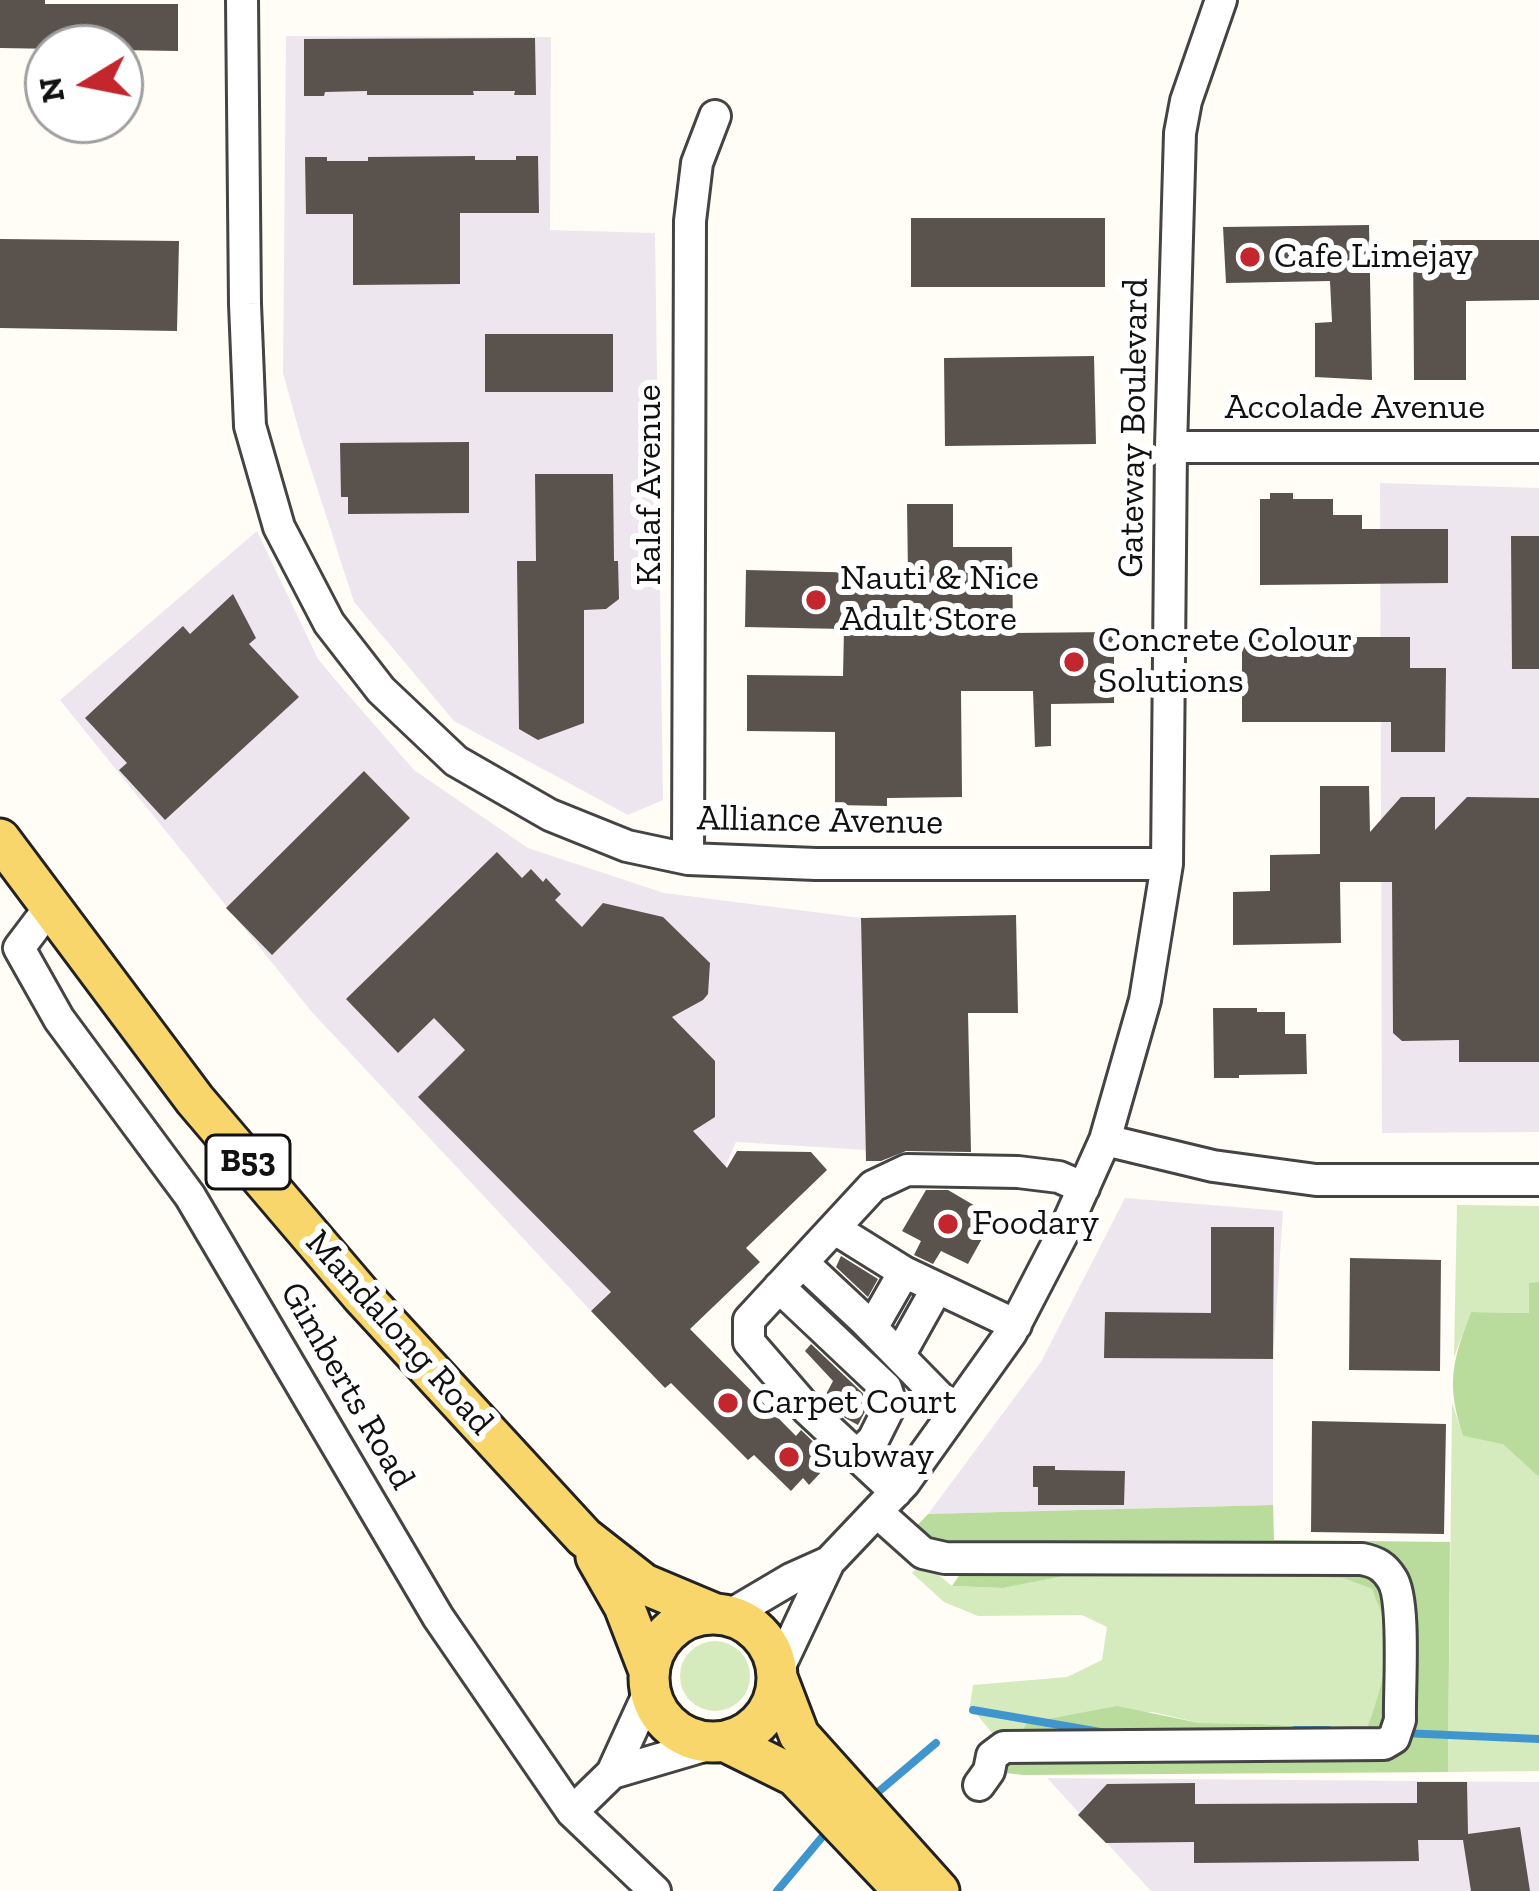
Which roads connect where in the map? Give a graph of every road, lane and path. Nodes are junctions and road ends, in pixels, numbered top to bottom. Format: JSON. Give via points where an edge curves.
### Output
{"nodes":[{"id":1,"x":242,"y":0,"type":"edge"},
{"id":2,"x":1221,"y":0,"type":"edge"},
{"id":3,"x":715,"y":116,"type":"dead end"},
{"id":4,"x":1171,"y":447,"type":"junction"},
{"id":5,"x":1539,"y":447,"type":"edge"},
{"id":6,"x":0,"y":838,"type":"edge"},
{"id":7,"x":688,"y":859,"type":"junction"},
{"id":8,"x":1167,"y":864,"type":"junction"},
{"id":9,"x":50,"y":907,"type":"junction"},
{"id":10,"x":1105,"y":1140,"type":"junction"},
{"id":11,"x":1539,"y":1180,"type":"edge"},
{"id":12,"x":1084,"y":1188,"type":"junction"},
{"id":13,"x":835,"y":1229,"type":"junction"},
{"id":14,"x":870,"y":1251,"type":"junction"},
{"id":15,"x":803,"y":1263,"type":"junction"},
{"id":16,"x":904,"y":1272,"type":"junction"},
{"id":17,"x":778,"y":1287,"type":"junction"},
{"id":18,"x":937,"y":1288,"type":"junction"},
{"id":19,"x":842,"y":1300,"type":"junction"},
{"id":20,"x":1016,"y":1325,"type":"junction"},
{"id":21,"x":872,"y":1328,"type":"junction"},
{"id":22,"x":899,"y":1356,"type":"junction"},
{"id":23,"x":954,"y":1412,"type":"junction"},
{"id":24,"x":857,"y":1455,"type":"junction"},
{"id":25,"x":886,"y":1502,"type":"junction"},
{"id":26,"x":584,"y":1537,"type":"junction"},
{"id":27,"x":829,"y":1562,"type":"junction"},
{"id":28,"x":722,"y":1614,"type":"junction"},
{"id":29,"x":778,"y":1675,"type":"junction"},
{"id":30,"x":649,"y":1680,"type":"junction"},
{"id":31,"x":720,"y":1743,"type":"junction"},
{"id":32,"x":612,"y":1773,"type":"junction"},
{"id":33,"x":979,"y":1785,"type":"dead end"},
{"id":34,"x":572,"y":1812,"type":"junction"},
{"id":35,"x":655,"y":1891,"type":"edge"},
{"id":36,"x":904,"y":1891,"type":"edge"},
{"id":37,"x":939,"y":1891,"type":"edge"}],
"edges":[{"from":1,"to":7,"type":"street","name":"Alliance Avenue","via":[[250,426],[279,527],[329,623],[381,691],[456,760],[550,815]]},
{"from":2,"to":4,"type":"street","name":"Gateway Boulevard","via":[[1180,134]]},
{"from":3,"to":7,"type":"street","name":"Kalaf Avenue","via":[[697,163],[690,221]]},
{"from":4,"to":5,"type":"street","name":"Accolade Avenue"},
{"from":4,"to":8,"type":"street","name":"Gateway Boulevard"},
{"from":6,"to":9,"type":"main road","name":"Mandalong Road","number":"B53"},
{"from":7,"to":8,"type":"street","name":"Alliance Avenue"},
{"from":8,"to":10,"type":"street","name":"Gateway Boulevard","via":[[1145,1000]]},
{"from":9,"to":26,"type":"main road","name":"Mandalong Road","number":"B53","via":[[195,1100]]},
{"from":9,"to":34,"type":"street","name":"Gimberts Road","via":[[19,948],[59,1019],[190,1196],[438,1617]]},
{"from":10,"to":11,"type":"street","via":[[1316,1180]]},
{"from":10,"to":12,"type":"street","name":"Gateway Boulevard"},
{"from":12,"to":13,"type":"street","via":[[1018,1172],[907,1170],[873,1186]]},
{"from":12,"to":20,"type":"street","name":"Gateway Boulevard"},
{"from":13,"to":14,"type":"street"},
{"from":13,"to":15,"type":"street"},
{"from":14,"to":16,"type":"street"},
{"from":14,"to":19,"type":"street"},
{"from":15,"to":17,"type":"street"},
{"from":15,"to":19,"type":"street"},
{"from":16,"to":18,"type":"street"},
{"from":16,"to":21,"type":"street"},
{"from":17,"to":24,"type":"street","via":[[749,1320],[749,1342]]},
{"from":17,"to":24,"type":"street","via":[[886,1388],[892,1404]]},
{"from":18,"to":20,"type":"street"},
{"from":18,"to":22,"type":"street"},
{"from":19,"to":21,"type":"street"},
{"from":20,"to":23,"type":"street","name":"Gateway Boulevard"},
{"from":21,"to":22,"type":"street"},
{"from":22,"to":23,"type":"street"},
{"from":23,"to":25,"type":"street","name":"Gateway Boulevard"},
{"from":24,"to":25,"type":"street"},
{"from":25,"to":27,"type":"street","name":"Gateway Boulevard"},
{"from":25,"to":33,"type":"street","via":[[922,1553],[945,1558],[1362,1559],[1395,1581],[1400,1720],[1384,1744],[1004,1747]]},
{"from":26,"to":28,"type":"main road","name":"Mandalong Road","number":"B53","via":[[644,1584]]},
{"from":26,"to":30,"type":"main road","name":"Mandalong Road","number":"B53","via":[[624,1606]]},
{"from":27,"to":28,"type":"street","name":"Gateway Boulevard"},
{"from":27,"to":29,"type":"street","name":"Gateway Boulevard"},
{"from":28,"to":29,"type":"main road","number":"B53","via":[[760,1634]]},
{"from":28,"to":30,"type":"main road","via":[[672,1628],[653,1655]]},
{"from":29,"to":31,"type":"main road","via":[[766,1716],[744,1736]]},
{"from":29,"to":37,"type":"main road","number":"B53","via":[[799,1735]]},
{"from":30,"to":31,"type":"main road","number":"B53","via":[[664,1720],[681,1734]]},
{"from":30,"to":32,"type":"street"},
{"from":31,"to":32,"type":"street"},
{"from":31,"to":36,"type":"main road","number":"B53","via":[[795,1776]]},
{"from":32,"to":34,"type":"street"},
{"from":34,"to":35,"type":"street","name":"Gimberts Road"}]}
